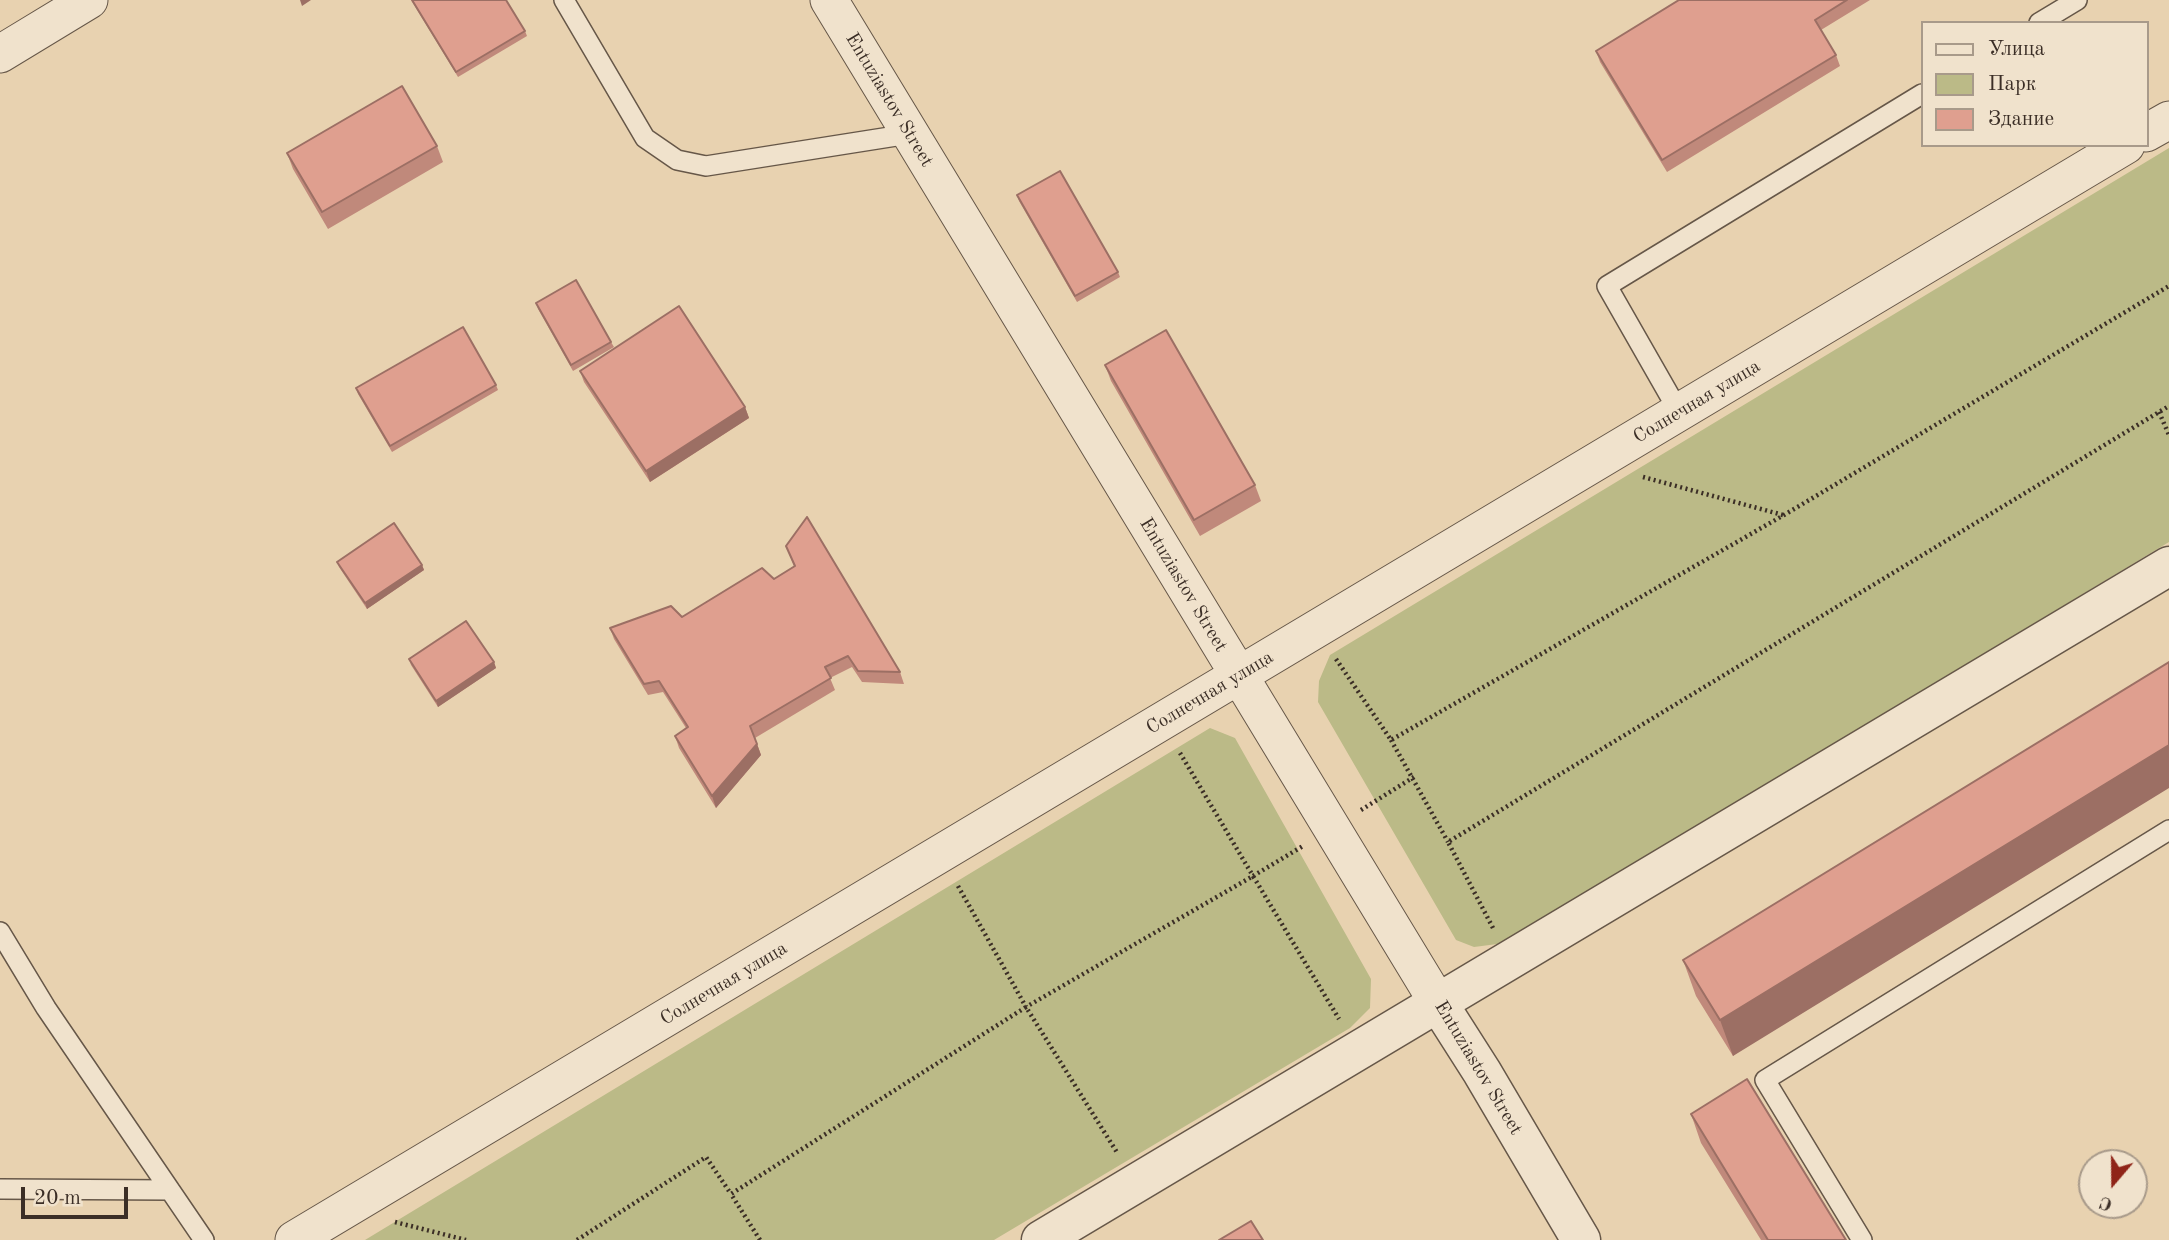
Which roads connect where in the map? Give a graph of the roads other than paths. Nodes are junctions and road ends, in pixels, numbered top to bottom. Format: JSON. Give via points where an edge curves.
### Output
{"nodes":[{"id":1,"x":89,"y":0,"type":"edge"},
{"id":2,"x":564,"y":0,"type":"edge"},
{"id":3,"x":829,"y":0,"type":"edge"},
{"id":4,"x":2077,"y":0,"type":"edge"},
{"id":5,"x":2042,"y":21,"type":"edge"},
{"id":6,"x":0,"y":54,"type":"edge"},
{"id":7,"x":1920,"y":95,"type":"edge"},
{"id":8,"x":2169,"y":120,"type":"edge"},
{"id":9,"x":2148,"y":132,"type":"edge"},
{"id":10,"x":909,"y":134,"type":"junction"},
{"id":11,"x":2123,"y":147,"type":"edge"},
{"id":12,"x":1679,"y":412,"type":"junction"},
{"id":13,"x":2169,"y":566,"type":"edge"},
{"id":14,"x":1238,"y":676,"type":"junction"},
{"id":15,"x":2169,"y":830,"type":"edge"},
{"id":16,"x":0,"y":932,"type":"edge"},
{"id":17,"x":1438,"y":1003,"type":"junction"},
{"id":18,"x":0,"y":1189,"type":"edge"},
{"id":19,"x":170,"y":1190,"type":"junction"},
{"id":20,"x":204,"y":1240,"type":"edge"},
{"id":21,"x":295,"y":1240,"type":"edge"},
{"id":22,"x":1041,"y":1240,"type":"edge"},
{"id":23,"x":1581,"y":1240,"type":"edge"},
{"id":24,"x":1862,"y":1240,"type":"edge"}],
"edges":[{"from":1,"to":6,"type":"street"},
{"from":2,"to":10,"type":"lane","via":[[645,138],[677,160],[706,166]]},
{"from":3,"to":10,"type":"street","name":"Entuziastov Street"},
{"from":4,"to":5,"type":"lane"},
{"from":7,"to":12,"type":"lane","via":[[1607,286]]},
{"from":8,"to":9,"type":"street"},
{"from":10,"to":14,"type":"street","name":"Entuziastov Street"},
{"from":11,"to":12,"type":"street","name":"Солнечная улица"},
{"from":12,"to":14,"type":"street","name":"Солнечная улица"},
{"from":13,"to":17,"type":"street"},
{"from":14,"to":17,"type":"street","name":"Entuziastov Street"},
{"from":14,"to":21,"type":"street","name":"Солнечная улица"},
{"from":15,"to":24,"type":"lane","via":[[1765,1080]]},
{"from":16,"to":19,"type":"lane"},
{"from":17,"to":22,"type":"street"},
{"from":17,"to":23,"type":"street","name":"Entuziastov Street"},
{"from":18,"to":19,"type":"lane"},
{"from":19,"to":20,"type":"lane"}]}
